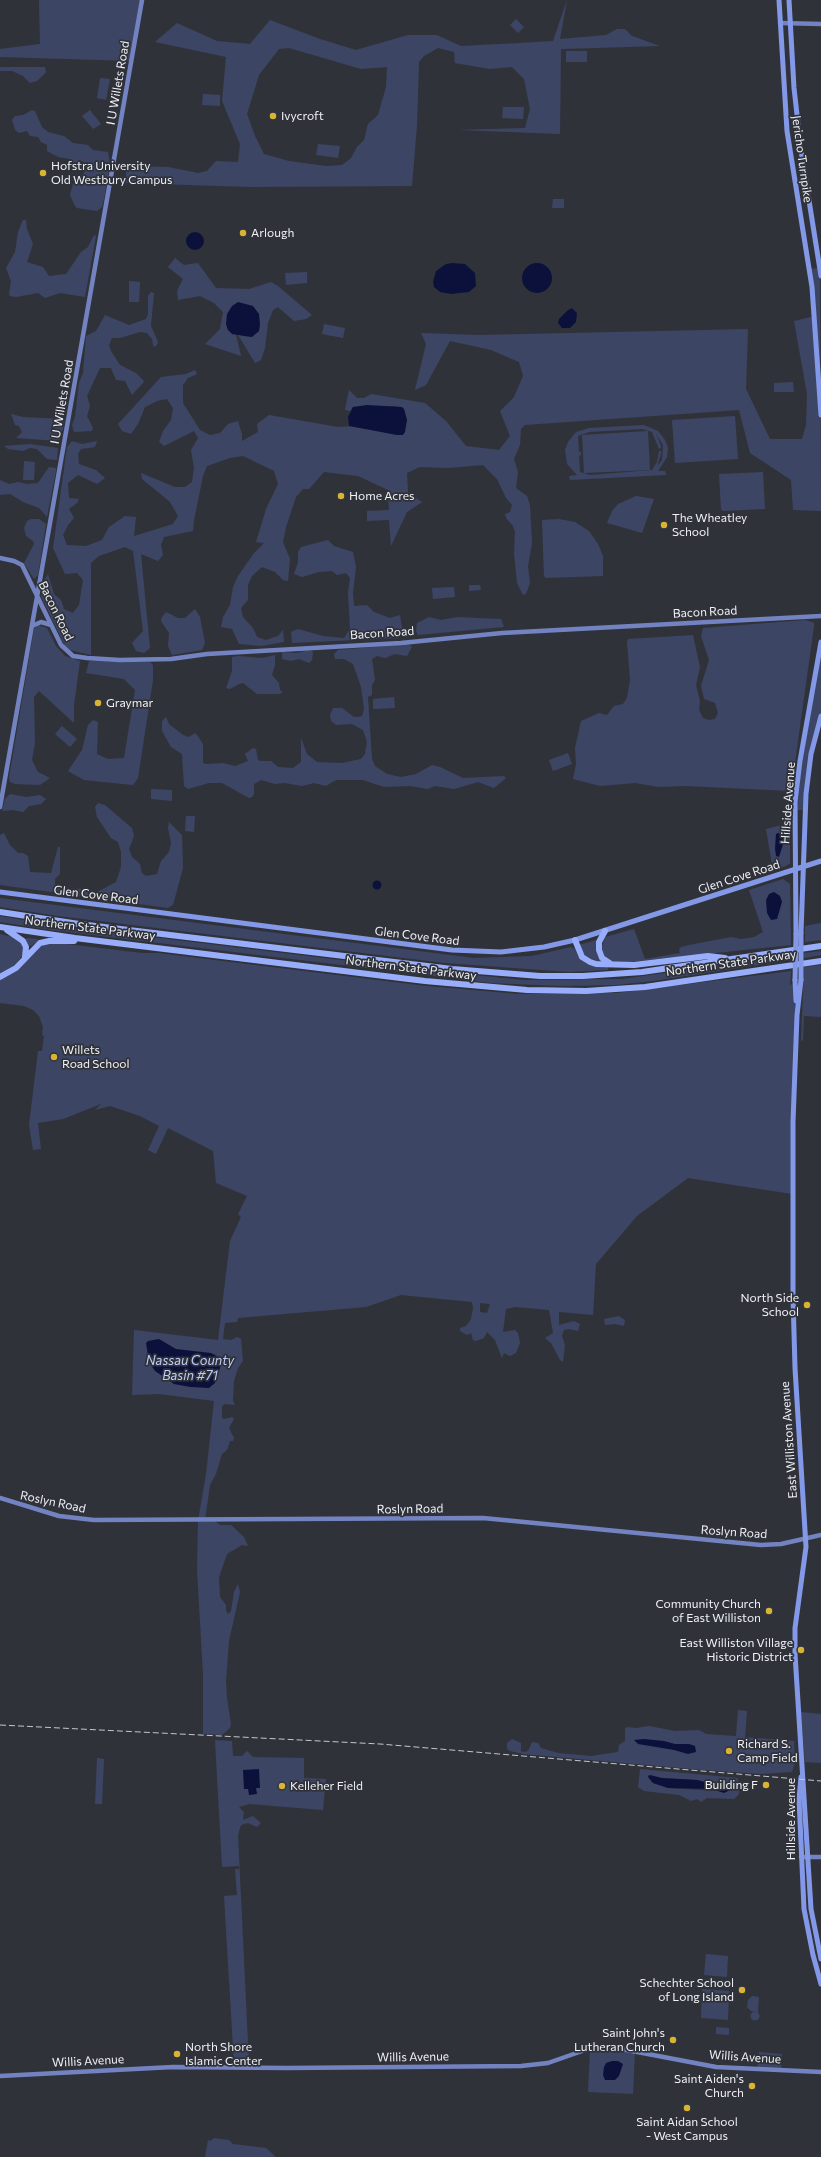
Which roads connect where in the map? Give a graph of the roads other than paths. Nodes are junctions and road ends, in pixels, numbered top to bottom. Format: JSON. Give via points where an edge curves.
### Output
{"nodes":[{"id":1,"x":142,"y":0,"type":"edge"},
{"id":2,"x":778,"y":0,"type":"edge"},
{"id":3,"x":789,"y":0,"type":"edge"},
{"id":4,"x":790,"y":22,"type":"junction"},
{"id":5,"x":780,"y":23,"type":"junction"},
{"id":6,"x":821,"y":24,"type":"edge"},
{"id":7,"x":819,"y":260,"type":"junction"},
{"id":8,"x":808,"y":261,"type":"junction"},
{"id":9,"x":821,"y":276,"type":"edge"},
{"id":10,"x":821,"y":415,"type":"edge"},
{"id":11,"x":0,"y":558,"type":"edge"},
{"id":12,"x":37,"y":596,"type":"junction"},
{"id":13,"x":821,"y":616,"type":"edge"},
{"id":14,"x":51,"y":624,"type":"junction"},
{"id":15,"x":32,"y":626,"type":"junction"},
{"id":16,"x":821,"y":642,"type":"edge"},
{"id":17,"x":821,"y":716,"type":"edge"},
{"id":18,"x":0,"y":807,"type":"edge"},
{"id":19,"x":821,"y":861,"type":"edge"},
{"id":20,"x":804,"y":867,"type":"junction"},
{"id":21,"x":795,"y":869,"type":"junction"},
{"id":22,"x":0,"y":892,"type":"edge"},
{"id":23,"x":0,"y":912,"type":"edge"},
{"id":24,"x":1,"y":927,"type":"edge"},
{"id":25,"x":605,"y":931,"type":"junction"},
{"id":26,"x":798,"y":933,"type":"junction"},
{"id":27,"x":90,"y":940,"type":"junction"},
{"id":28,"x":575,"y":940,"type":"junction"},
{"id":29,"x":821,"y":946,"type":"edge"},
{"id":30,"x":737,"y":958,"type":"junction"},
{"id":31,"x":24,"y":959,"type":"junction"},
{"id":32,"x":821,"y":961,"type":"edge"},
{"id":33,"x":613,"y":965,"type":"junction"},
{"id":34,"x":0,"y":977,"type":"edge"},
{"id":35,"x":794,"y":1108,"type":"joint"},
{"id":36,"x":0,"y":1498,"type":"edge"},
{"id":37,"x":821,"y":1535,"type":"edge"},
{"id":38,"x":806,"y":1538,"type":"junction"},
{"id":39,"x":802,"y":1770,"type":"junction"},
{"id":40,"x":807,"y":1856,"type":"junction"},
{"id":41,"x":801,"y":1857,"type":"junction"},
{"id":42,"x":821,"y":1857,"type":"edge"},
{"id":43,"x":821,"y":1959,"type":"edge"},
{"id":44,"x":821,"y":1984,"type":"edge"},
{"id":45,"x":821,"y":2072,"type":"edge"},
{"id":46,"x":0,"y":2076,"type":"edge"}],
"edges":[{"from":1,"to":12,"type":"street","name":"I U Willets Road"},
{"from":2,"to":5,"type":"main road","name":"Jericho Turnpike"},
{"from":3,"to":4,"type":"main road","name":"Jericho Turnpike"},
{"from":4,"to":5,"type":"street"},
{"from":4,"to":6,"type":"street"},
{"from":4,"to":7,"type":"main road","name":"Jericho Turnpike","via":[[801,150]]},
{"from":5,"to":8,"type":"main road","name":"Jericho Turnpike","via":[[787,131]]},
{"from":7,"to":8,"type":"main road"},
{"from":7,"to":9,"type":"main road","name":"Jericho Turnpike"},
{"from":8,"to":10,"type":"main road","name":"Jericho Turnpike"},
{"from":11,"to":12,"type":"street","name":"Bacon Road","via":[[22,565]]},
{"from":12,"to":14,"type":"street","name":"Bacon Road"},
{"from":12,"to":15,"type":"street","name":"I U Willets Road"},
{"from":13,"to":14,"type":"street","name":"Bacon Road","via":[[502,633],[401,643],[126,660],[72,656],[61,645]]},
{"from":14,"to":15,"type":"street","via":[[41,622]]},
{"from":15,"to":18,"type":"street","name":"I U Willets Road"},
{"from":16,"to":21,"type":"main road","name":"Hillside Avenue","via":[[798,778]]},
{"from":17,"to":20,"type":"main road","name":"Hillside Avenue","via":[[806,786]]},
{"from":19,"to":20,"type":"main road","name":"Glen Cove Road"},
{"from":20,"to":21,"type":"main road","name":"Glen Cove Road"},
{"from":20,"to":26,"type":"main road","name":"Hillside Avenue"},
{"from":21,"to":25,"type":"main road","name":"Glen Cove Road"},
{"from":21,"to":26,"type":"main road","name":"Hillside Avenue"},
{"from":22,"to":28,"type":"main road","name":"Glen Cove Road","via":[[460,951],[523,950]]},
{"from":23,"to":30,"type":"highway","name":"Northern State Parkway","via":[[94,926],[510,974],[621,974]]},
{"from":24,"to":27,"type":"highway","name":"Northern State Parkway"},
{"from":24,"to":31,"type":"highway","via":[[23,941],[26,947]]},
{"from":25,"to":28,"type":"main road","name":"Glen Cove Road"},
{"from":25,"to":33,"type":"highway","via":[[599,950],[604,960]]},
{"from":26,"to":35,"type":"main road","name":"Hillside Avenue","bridge":true},
{"from":27,"to":31,"type":"highway","via":[[43,942],[35,946]]},
{"from":27,"to":32,"type":"highway","name":"Northern State Parkway","via":[[440,983],[527,990],[631,988]]},
{"from":28,"to":33,"type":"highway","via":[[580,954],[588,962]]},
{"from":29,"to":30,"type":"highway","name":"Northern State Parkway"},
{"from":30,"to":33,"type":"highway","via":[[708,956]]},
{"from":31,"to":34,"type":"highway","via":[[13,970]]},
{"from":35,"to":38,"type":"main road","name":"East Williston Avenue","via":[[793,1335]]},
{"from":36,"to":38,"type":"street","name":"Roslyn Road","via":[[59,1516],[94,1520],[484,1518],[756,1545],[778,1544]]},
{"from":37,"to":38,"type":"street","name":"Roslyn Road"},
{"from":38,"to":39,"type":"main road","name":"East Williston Avenue","via":[[806,1556],[795,1633]]},
{"from":39,"to":40,"type":"main road","name":"Hillside Avenue"},
{"from":39,"to":41,"type":"main road","name":"Hillside Avenue","via":[[799,1799]]},
{"from":40,"to":41,"type":"street"},
{"from":40,"to":42,"type":"street"},
{"from":40,"to":43,"type":"main road","name":"Hillside Avenue","via":[[811,1909]]},
{"from":41,"to":44,"type":"main road","name":"Hillside Avenue","via":[[805,1918]]},
{"from":45,"to":46,"type":"street","name":"Willis Avenue","via":[[722,2067],[611,2047],[584,2050],[548,2063],[521,2066],[173,2067]]}]}
